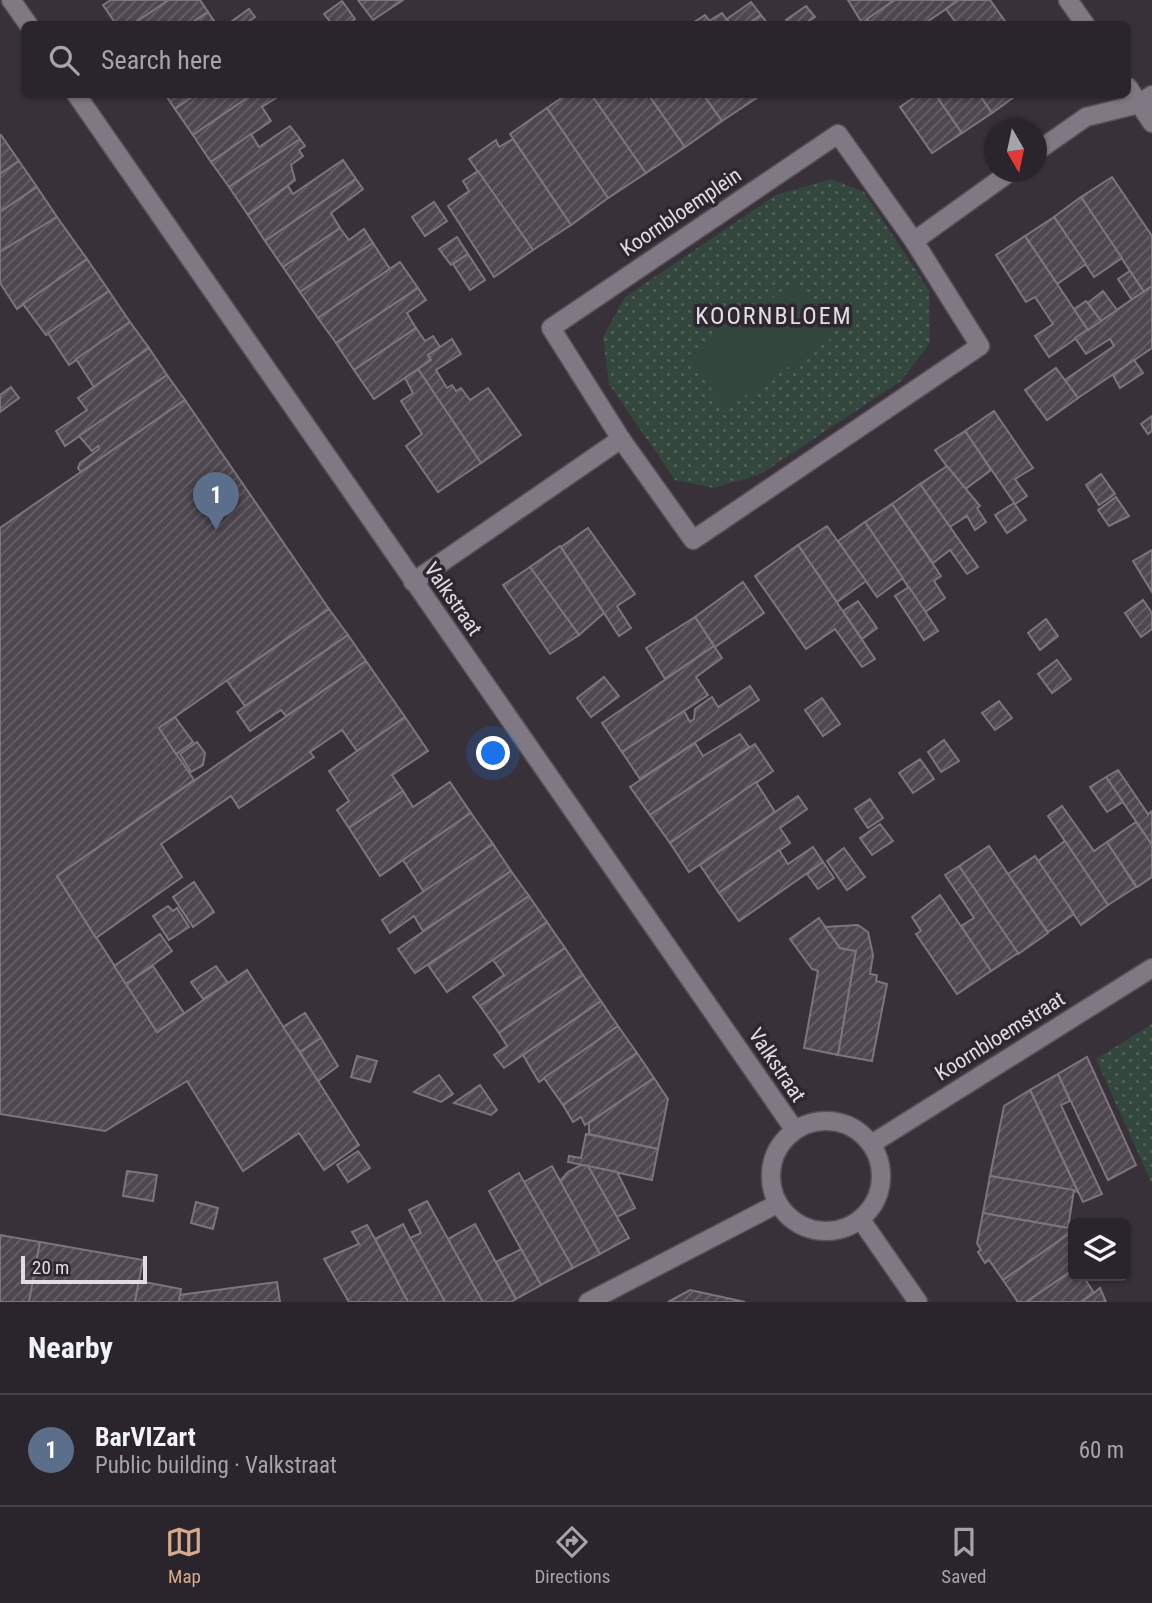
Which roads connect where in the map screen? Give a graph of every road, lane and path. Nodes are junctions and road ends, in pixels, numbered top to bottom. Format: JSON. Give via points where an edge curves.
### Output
{"nodes":[{"id":1,"x":11,"y":0,"type":"edge"},
{"id":2,"x":1068,"y":0,"type":"edge"},
{"id":3,"x":26,"y":21,"type":"edge"},
{"id":4,"x":1083,"y":21,"type":"edge"},
{"id":5,"x":1131,"y":89,"type":"edge"},
{"id":6,"x":79,"y":98,"type":"edge"},
{"id":7,"x":1146,"y":100,"type":"edge"},
{"id":8,"x":1152,"y":122,"type":"edge"},
{"id":9,"x":1047,"y":145,"type":"edge"},
{"id":10,"x":996,"y":182,"type":"edge"},
{"id":11,"x":914,"y":241,"type":"junction"},
{"id":12,"x":621,"y":439,"type":"junction"},
{"id":13,"x":413,"y":582,"type":"junction"},
{"id":14,"x":1152,"y":968,"type":"edge"},
{"id":15,"x":794,"y":1129,"type":"junction"},
{"id":16,"x":873,"y":1143,"type":"junction"},
{"id":17,"x":777,"y":1204,"type":"junction"},
{"id":18,"x":861,"y":1220,"type":"junction"},
{"id":19,"x":588,"y":1302,"type":"edge"},
{"id":20,"x":918,"y":1302,"type":"edge"}],
"edges":[{"from":1,"to":3,"type":"street"},
{"from":2,"to":4,"type":"street"},
{"from":5,"to":7,"type":"street"},
{"from":6,"to":13,"type":"street","name":"Valkstraat"},
{"from":7,"to":8,"type":"street"},
{"from":7,"to":9,"type":"street","via":[[1086,117]]},
{"from":10,"to":11,"type":"street"},
{"from":11,"to":12,"type":"street","name":"Koornbloemplein","via":[[981,346],[693,540]]},
{"from":11,"to":12,"type":"street","name":"Koornbloemplein","via":[[838,134],[551,328]]},
{"from":12,"to":13,"type":"street"},
{"from":13,"to":15,"type":"street","name":"Valkstraat"},
{"from":14,"to":16,"type":"street","name":"Koornbloemstraat"},
{"from":15,"to":16,"type":"street","via":[[821,1119],[850,1124]]},
{"from":15,"to":17,"type":"street","via":[[775,1150],[769,1177]]},
{"from":16,"to":18,"type":"street","via":[[883,1172],[877,1200]]},
{"from":17,"to":18,"type":"street","via":[[799,1225],[828,1233]]},
{"from":17,"to":19,"type":"street"},
{"from":18,"to":20,"type":"street"}]}
